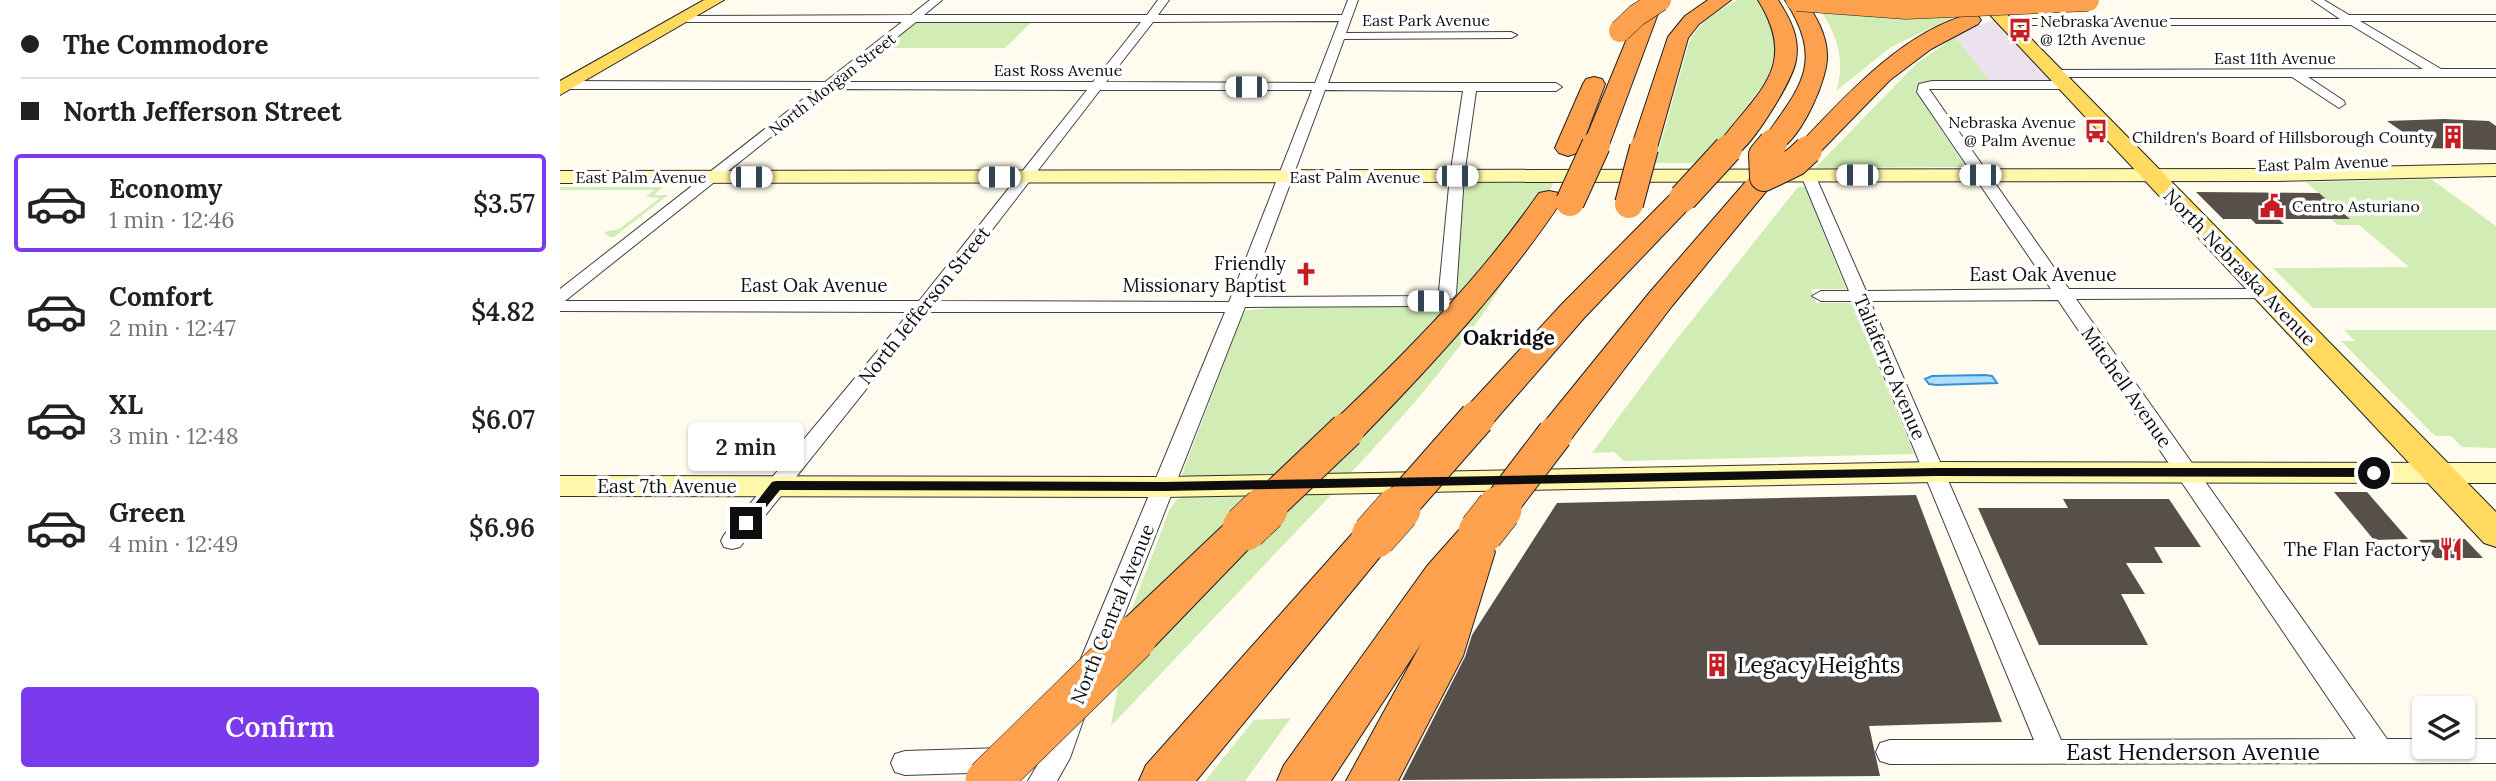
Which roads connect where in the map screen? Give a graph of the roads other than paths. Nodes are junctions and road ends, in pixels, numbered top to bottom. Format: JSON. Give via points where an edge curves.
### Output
{"nodes":[{"id":1,"x":716,"y":0,"type":"edge"},
{"id":2,"x":937,"y":0,"type":"edge"},
{"id":3,"x":1164,"y":0,"type":"edge"},
{"id":4,"x":1353,"y":0,"type":"edge"},
{"id":5,"x":1653,"y":0,"type":"edge"},
{"id":6,"x":1660,"y":0,"type":"edge"},
{"id":7,"x":1721,"y":0,"type":"edge"},
{"id":8,"x":1768,"y":0,"type":"edge"},
{"id":9,"x":1796,"y":0,"type":"edge"},
{"id":10,"x":2035,"y":0,"type":"edge"},
{"id":11,"x":2088,"y":0,"type":"edge"},
{"id":12,"x":2317,"y":0,"type":"edge"},
{"id":13,"x":1978,"y":10,"type":"edge"},
{"id":14,"x":1152,"y":17,"type":"junction"},
{"id":15,"x":1346,"y":18,"type":"junction"},
{"id":16,"x":683,"y":19,"type":"junction"},
{"id":17,"x":2496,"y":19,"type":"edge"},
{"id":18,"x":913,"y":20,"type":"junction"},
{"id":19,"x":2351,"y":20,"type":"junction"},
{"id":20,"x":2006,"y":22,"type":"junction"},
{"id":21,"x":1511,"y":35,"type":"dead end"},
{"id":22,"x":1340,"y":36,"type":"junction"},
{"id":23,"x":2439,"y":73,"type":"junction"},
{"id":24,"x":2496,"y":73,"type":"edge"},
{"id":25,"x":2296,"y":74,"type":"junction"},
{"id":26,"x":2060,"y":79,"type":"junction"},
{"id":27,"x":831,"y":85,"type":"junction"},
{"id":28,"x":562,"y":86,"type":"edge"},
{"id":29,"x":1097,"y":86,"type":"junction"},
{"id":30,"x":1321,"y":87,"type":"junction"},
{"id":31,"x":1470,"y":87,"type":"junction"},
{"id":32,"x":1556,"y":87,"type":"dead end"},
{"id":33,"x":2339,"y":104,"type":"dead end"},
{"id":34,"x":2496,"y":157,"type":"edge"},
{"id":35,"x":1808,"y":163,"type":"junction"},
{"id":36,"x":2496,"y":170,"type":"edge"},
{"id":37,"x":2150,"y":174,"type":"junction"},
{"id":38,"x":1980,"y":175,"type":"junction"},
{"id":39,"x":1457,"y":176,"type":"junction"},
{"id":40,"x":560,"y":177,"type":"edge"},
{"id":41,"x":714,"y":177,"type":"junction"},
{"id":42,"x":1025,"y":177,"type":"junction"},
{"id":43,"x":1284,"y":177,"type":"junction"},
{"id":44,"x":1764,"y":177,"type":"junction"},
{"id":45,"x":1560,"y":200,"type":"junction"},
{"id":46,"x":2266,"y":293,"type":"junction"},
{"id":47,"x":2063,"y":295,"type":"junction"},
{"id":48,"x":1821,"y":296,"type":"dead end"},
{"id":49,"x":1859,"y":296,"type":"junction"},
{"id":50,"x":560,"y":297,"type":"edge"},
{"id":51,"x":1237,"y":304,"type":"junction"},
{"id":52,"x":560,"y":306,"type":"edge"},
{"id":53,"x":924,"y":306,"type":"junction"},
{"id":54,"x":1573,"y":310,"type":"junction"},
{"id":55,"x":1936,"y":472,"type":"junction"},
{"id":56,"x":2187,"y":472,"type":"junction"},
{"id":57,"x":2438,"y":473,"type":"junction"},
{"id":58,"x":2496,"y":473,"type":"edge"},
{"id":59,"x":776,"y":485,"type":"junction"},
{"id":60,"x":560,"y":486,"type":"edge"},
{"id":61,"x":1164,"y":487,"type":"junction"},
{"id":62,"x":1481,"y":531,"type":"junction"},
{"id":63,"x":2496,"y":534,"type":"edge"},
{"id":64,"x":732,"y":541,"type":"dead end"},
{"id":65,"x":2380,"y":751,"type":"junction"},
{"id":66,"x":2496,"y":751,"type":"edge"},
{"id":67,"x":1890,"y":752,"type":"dead end"},
{"id":68,"x":2053,"y":752,"type":"junction"},
{"id":69,"x":905,"y":763,"type":"dead end"},
{"id":70,"x":1052,"y":773,"type":"edge"},
{"id":71,"x":988,"y":781,"type":"edge"},
{"id":72,"x":1164,"y":781,"type":"edge"},
{"id":73,"x":1302,"y":781,"type":"edge"},
{"id":74,"x":1371,"y":781,"type":"edge"}],
"edges":[{"from":1,"to":16,"type":"main road"},
{"from":2,"to":18,"type":"street","name":"North Morgan Street"},
{"from":3,"to":14,"type":"street","name":"North Jefferson Street"},
{"from":4,"to":15,"type":"street","name":"North Central Avenue"},
{"from":5,"to":45,"type":"highway","bridge":true,"via":[[1596,145]]},
{"from":6,"to":45,"type":"highway","bridge":true,"via":[[1620,31],[1605,59],[1568,148]]},
{"from":7,"to":54,"type":"highway","bridge":true,"via":[[1692,20],[1678,37],[1629,204],[1608,256]]},
{"from":8,"to":54,"type":"highway","bridge":true,"via":[[1779,16],[1788,47],[1784,72],[1770,98],[1683,198]]},
{"from":9,"to":11,"type":"highway","bridge":true,"via":[[1925,9]]},
{"from":9,"to":44,"type":"highway","bridge":true,"via":[[1816,40],[1816,69],[1807,99],[1763,155]]},
{"from":10,"to":13,"type":"highway","bridge":true},
{"from":12,"to":19,"type":"street"},
{"from":13,"to":20,"type":"main road","name":"North Nebraska Avenue"},
{"from":13,"to":35,"type":"highway","via":[[1883,73]]},
{"from":14,"to":15,"type":"street","name":"East Park Avenue"},
{"from":14,"to":18,"type":"street","name":"East Park Avenue"},
{"from":14,"to":29,"type":"street","name":"North Jefferson Street"},
{"from":15,"to":22,"type":"street","name":"North Central Avenue"},
{"from":16,"to":18,"type":"street","name":"East Park Avenue"},
{"from":16,"to":28,"type":"main road"},
{"from":17,"to":19,"type":"street"},
{"from":18,"to":27,"type":"street","name":"North Morgan Street"},
{"from":19,"to":20,"type":"street"},
{"from":19,"to":23,"type":"street"},
{"from":20,"to":26,"type":"main road","name":"North Nebraska Avenue"},
{"from":21,"to":22,"type":"street","name":"East Park Avenue"},
{"from":22,"to":30,"type":"street","name":"North Central Avenue"},
{"from":23,"to":24,"type":"street","name":"East 11th Avenue"},
{"from":23,"to":25,"type":"street","name":"East 11th Avenue"},
{"from":25,"to":26,"type":"street","name":"East 11th Avenue"},
{"from":25,"to":33,"type":"street"},
{"from":26,"to":37,"type":"main road","name":"North Nebraska Avenue"},
{"from":26,"to":38,"type":"street","name":"Mitchell Avenue","via":[[1923,88]]},
{"from":27,"to":28,"type":"street","name":"East Ross Avenue"},
{"from":27,"to":29,"type":"street","name":"East Ross Avenue"},
{"from":27,"to":41,"type":"street","name":"North Morgan Street"},
{"from":29,"to":30,"type":"street","name":"East Ross Avenue"},
{"from":29,"to":42,"type":"street","name":"North Jefferson Street"},
{"from":30,"to":31,"type":"street","name":"East Ross Avenue"},
{"from":30,"to":43,"type":"street","name":"North Central Avenue"},
{"from":31,"to":32,"type":"street","name":"East Ross Avenue"},
{"from":31,"to":39,"type":"street"},
{"from":34,"to":37,"type":"street","name":"East Palm Avenue","via":[[2276,164]]},
{"from":35,"to":38,"type":"street","name":"East Palm Avenue"},
{"from":35,"to":39,"type":"street","name":"East Palm Avenue"},
{"from":35,"to":44,"type":"highway","bridge":true,"via":[[1795,162]]},
{"from":35,"to":49,"type":"street","name":"Taliaferro Avenue"},
{"from":36,"to":37,"type":"street","name":"East Palm Avenue"},
{"from":37,"to":38,"type":"street","name":"East Palm Avenue"},
{"from":37,"to":46,"type":"main road","name":"North Nebraska Avenue"},
{"from":38,"to":47,"type":"street","name":"Mitchell Avenue"},
{"from":39,"to":43,"type":"street","name":"East Palm Avenue"},
{"from":39,"to":51,"type":"street","name":"East Oak Avenue","via":[[1447,294],[1428,301]]},
{"from":40,"to":41,"type":"street","name":"East Palm Avenue"},
{"from":41,"to":42,"type":"street","name":"East Palm Avenue"},
{"from":41,"to":50,"type":"street","name":"North Morgan Street"},
{"from":42,"to":43,"type":"street","name":"East Palm Avenue"},
{"from":42,"to":53,"type":"street","name":"North Jefferson Street"},
{"from":43,"to":51,"type":"street","name":"North Central Avenue"},
{"from":44,"to":62,"type":"highway","bridge":true,"via":[[1653,309]]},
{"from":45,"to":71,"type":"highway","bridge":true,"via":[[1541,243],[1508,278],[1419,358]]},
{"from":46,"to":47,"type":"street","name":"East Oak Avenue"},
{"from":46,"to":57,"type":"main road","name":"North Nebraska Avenue"},
{"from":47,"to":49,"type":"street","name":"East Oak Avenue"},
{"from":47,"to":56,"type":"street","name":"Mitchell Avenue"},
{"from":48,"to":49,"type":"street","name":"East Oak Avenue"},
{"from":49,"to":55,"type":"street","name":"Taliaferro Avenue"},
{"from":51,"to":53,"type":"street","name":"East Oak Avenue"},
{"from":51,"to":61,"type":"street","name":"North Central Avenue"},
{"from":52,"to":53,"type":"street","name":"East Oak Avenue"},
{"from":53,"to":59,"type":"street","name":"North Jefferson Street"},
{"from":54,"to":72,"type":"highway","bridge":true},
{"from":55,"to":56,"type":"street","name":"East 7th Avenue"},
{"from":55,"to":61,"type":"street","name":"East 7th Avenue"},
{"from":55,"to":68,"type":"street","name":"Taliaferro Avenue"},
{"from":56,"to":57,"type":"street","name":"East 7th Avenue"},
{"from":56,"to":65,"type":"street","name":"Mitchell Avenue"},
{"from":57,"to":58,"type":"street","name":"East 7th Avenue"},
{"from":57,"to":63,"type":"main road","name":"North Nebraska Avenue"},
{"from":59,"to":60,"type":"street","name":"East 7th Avenue"},
{"from":59,"to":61,"type":"street","name":"East 7th Avenue"},
{"from":59,"to":64,"type":"street","name":"North Jefferson Street"},
{"from":61,"to":70,"type":"street","name":"North Central Avenue"},
{"from":62,"to":73,"type":"highway","via":[[1442,578]]},
{"from":62,"to":74,"type":"highway","via":[[1440,656]]},
{"from":65,"to":66,"type":"street","name":"East Henderson Avenue"},
{"from":65,"to":68,"type":"street","name":"East Henderson Avenue"},
{"from":67,"to":68,"type":"street","name":"East Henderson Avenue"},
{"from":69,"to":70,"type":"street"}]}
